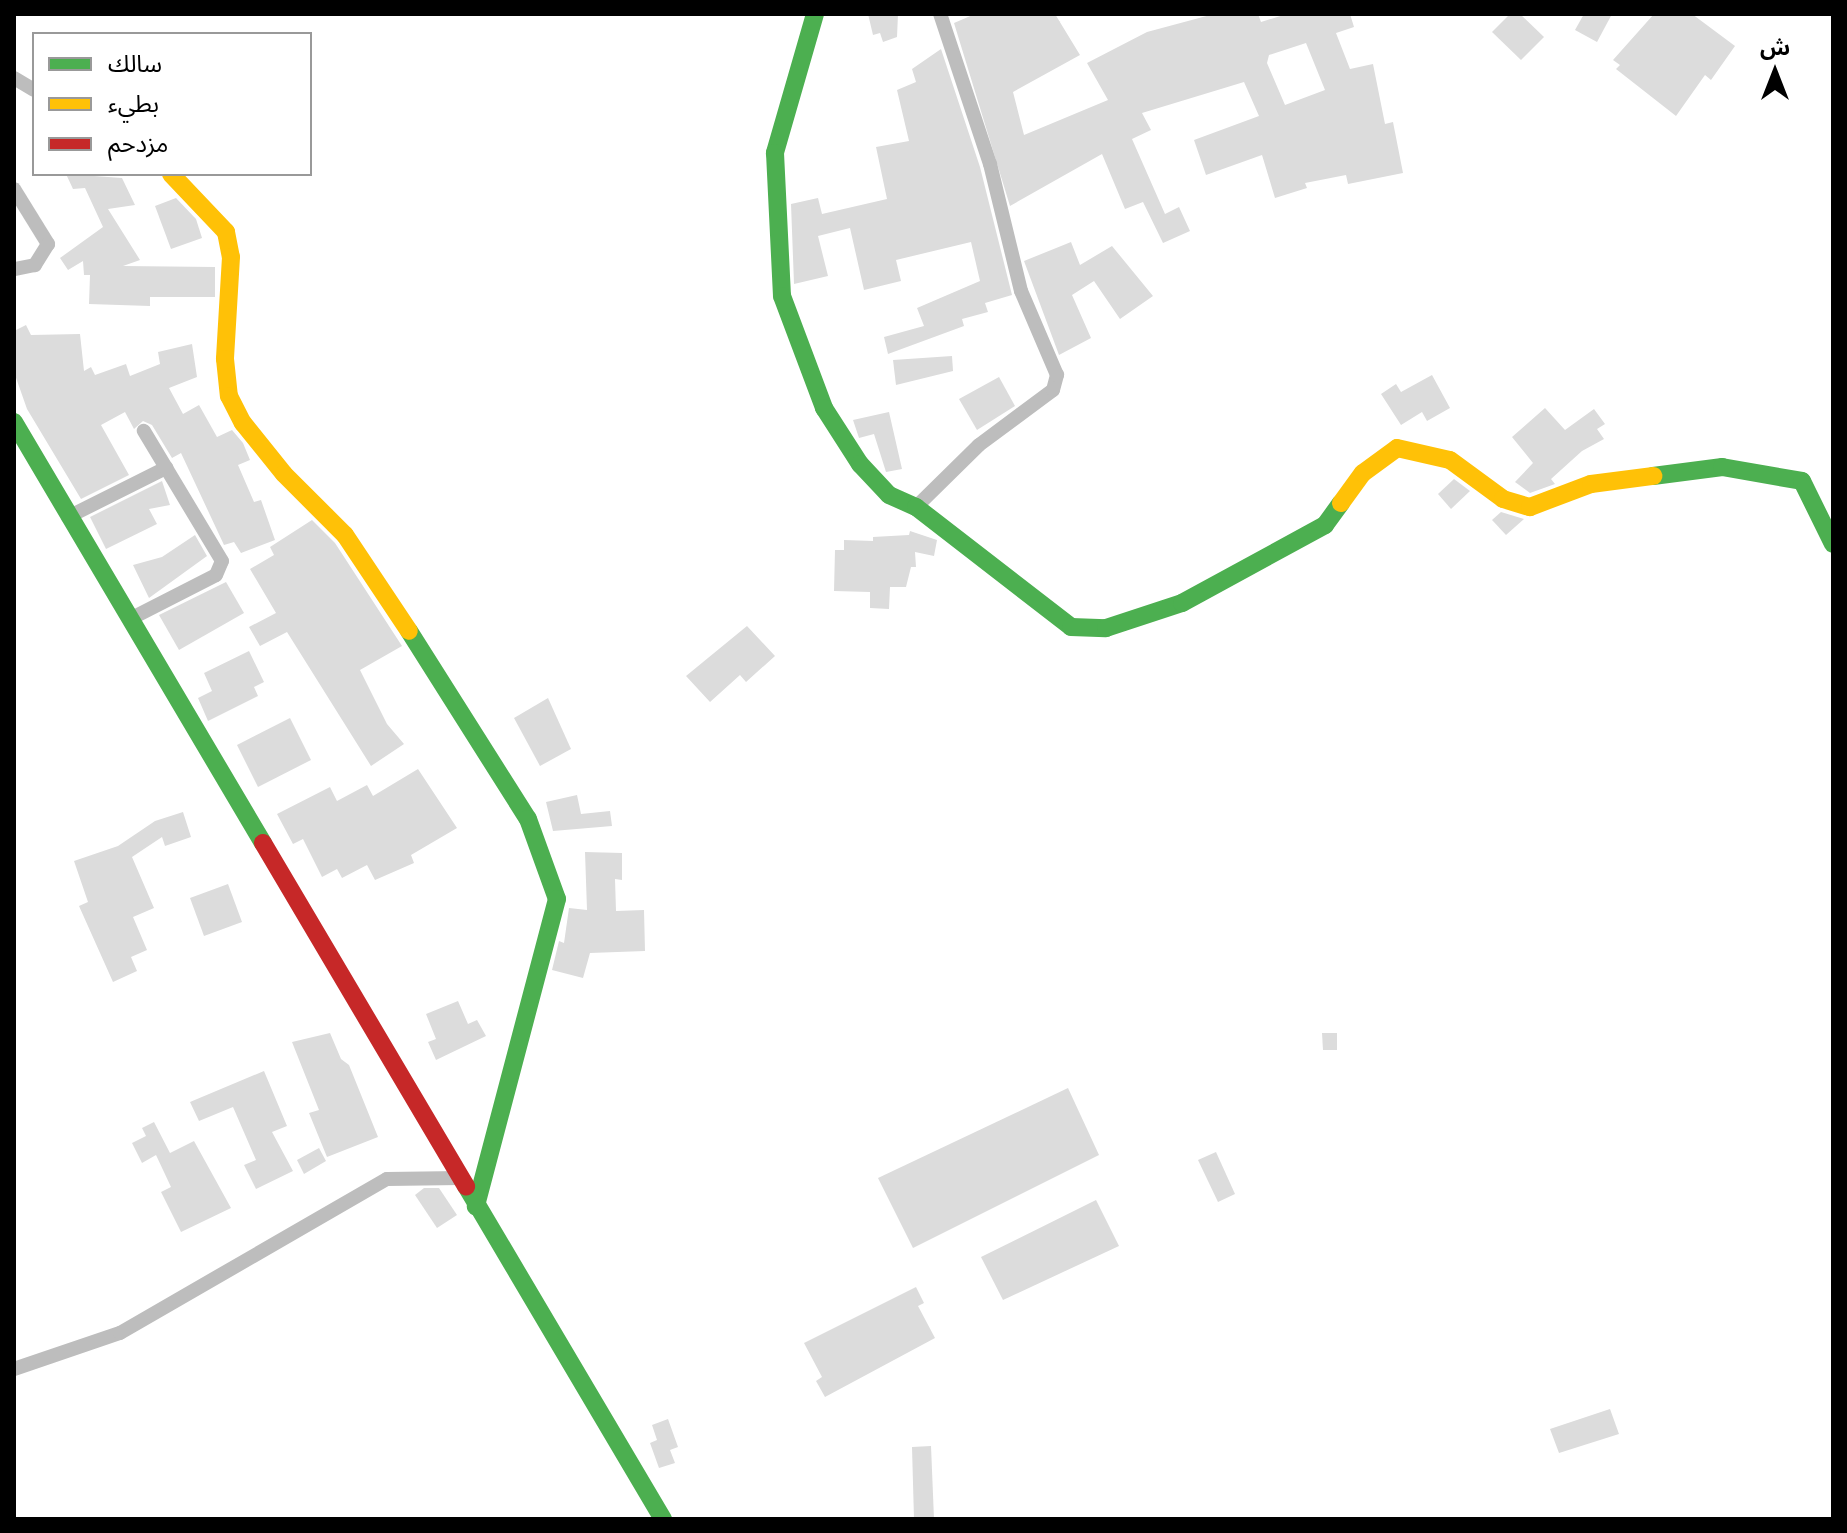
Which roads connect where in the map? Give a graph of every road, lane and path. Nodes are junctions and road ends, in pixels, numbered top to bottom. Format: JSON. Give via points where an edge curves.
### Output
{"nodes":[{"id":1,"x":815,"y":14,"type":"edge"},
{"id":2,"x":940,"y":14,"type":"edge"},
{"id":3,"x":14,"y":78,"type":"edge"},
{"id":4,"x":32,"y":89,"type":"edge"},
{"id":5,"x":173,"y":176,"type":"edge"},
{"id":6,"x":14,"y":189,"type":"edge"},
{"id":7,"x":14,"y":269,"type":"edge"},
{"id":8,"x":14,"y":422,"type":"edge"},
{"id":9,"x":144,"y":431,"type":"dead end"},
{"id":10,"x":166,"y":468,"type":"junction"},
{"id":11,"x":916,"y":507,"type":"junction"},
{"id":12,"x":68,"y":517,"type":"junction"},
{"id":13,"x":1833,"y":544,"type":"edge"},
{"id":14,"x":132,"y":618,"type":"junction"},
{"id":15,"x":460,"y":1178,"type":"junction"},
{"id":16,"x":476,"y":1206,"type":"junction"},
{"id":17,"x":14,"y":1369,"type":"edge"},
{"id":18,"x":663,"y":1519,"type":"edge"}],
"edges":[{"from":1,"to":11,"type":"street","via":[[775,153],[782,296],[798,350],[845,441],[889,495]]},
{"from":2,"to":11,"type":"street","via":[[990,164],[1021,291],[1057,375],[1053,390],[979,445]]},
{"from":3,"to":4,"type":"street"},
{"from":5,"to":16,"type":"street","via":[[226,232],[231,257],[225,359],[229,396],[243,423],[284,474],[345,535],[528,819],[557,899]]},
{"from":6,"to":7,"type":"street","via":[[48,244],[35,265]]},
{"from":8,"to":12,"type":"street"},
{"from":9,"to":10,"type":"street"},
{"from":10,"to":12,"type":"street"},
{"from":10,"to":14,"type":"street","via":[[221,553],[221,568]]},
{"from":11,"to":13,"type":"street","via":[[1071,627],[1106,628],[1182,603],[1325,525],[1363,473],[1397,448],[1450,460],[1503,499],[1530,507],[1591,484],[1722,467],[1802,481]]},
{"from":12,"to":14,"type":"street"},
{"from":14,"to":15,"type":"street"},
{"from":15,"to":16,"type":"street"},
{"from":15,"to":17,"type":"street","via":[[387,1179],[120,1333]]},
{"from":16,"to":18,"type":"street"}]}
